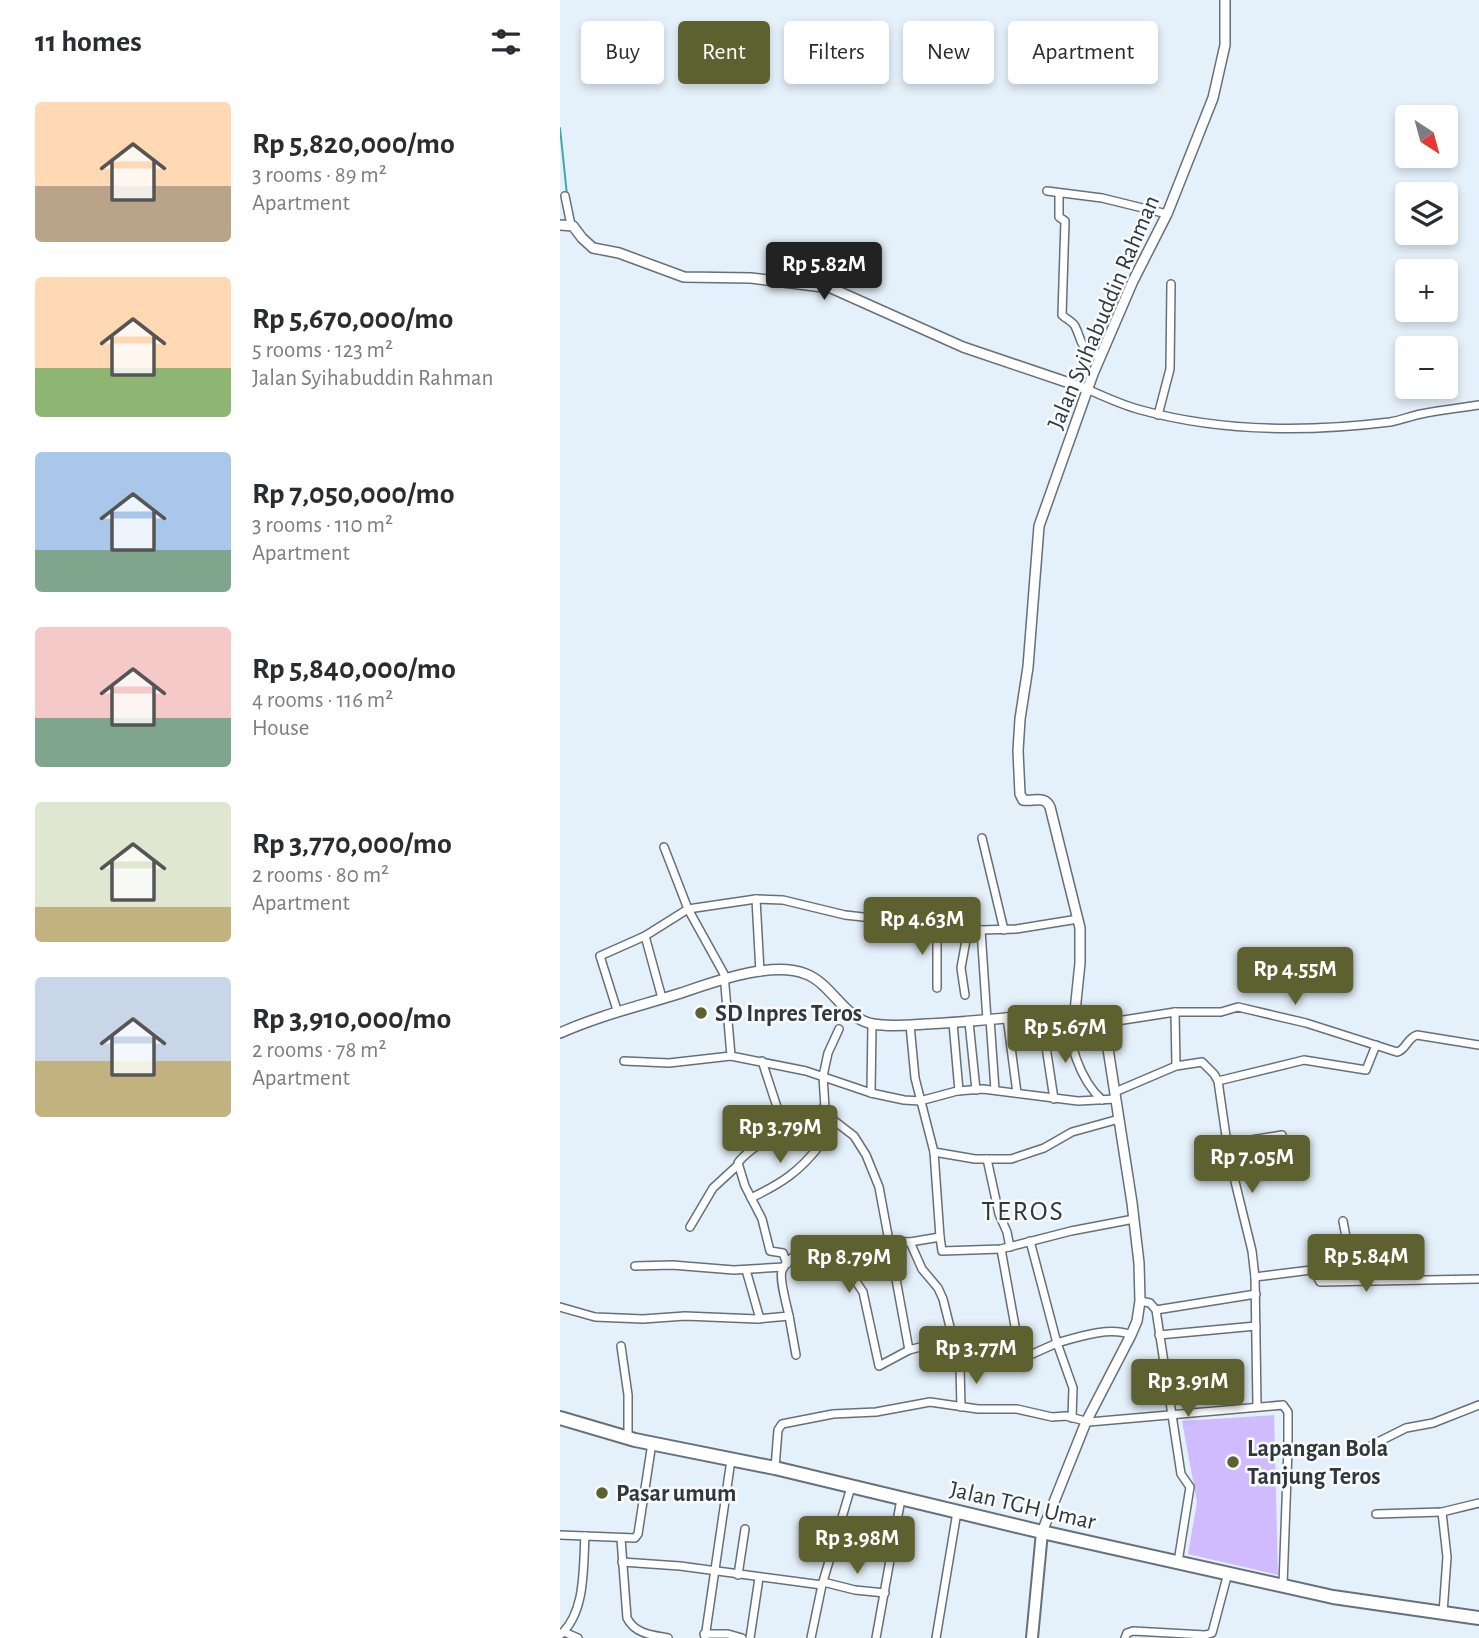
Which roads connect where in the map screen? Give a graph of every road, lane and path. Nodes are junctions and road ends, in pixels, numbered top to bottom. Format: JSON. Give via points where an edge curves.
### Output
{"nodes":[{"id":1,"x":1225,"y":0,"type":"edge"},
{"id":2,"x":1047,"y":191,"type":"dead end"},
{"id":3,"x":1059,"y":193,"type":"junction"},
{"id":4,"x":565,"y":196,"type":"dead end"},
{"id":5,"x":1167,"y":214,"type":"junction"},
{"id":6,"x":560,"y":225,"type":"edge"},
{"id":7,"x":571,"y":225,"type":"junction"},
{"id":8,"x":1171,"y":284,"type":"dead end"},
{"id":9,"x":1100,"y":356,"type":"junction"},
{"id":10,"x":1087,"y":389,"type":"junction"},
{"id":11,"x":1479,"y":405,"type":"edge"},
{"id":12,"x":1158,"y":415,"type":"junction"},
{"id":13,"x":982,"y":838,"type":"dead end"},
{"id":14,"x":664,"y":847,"type":"dead end"},
{"id":15,"x":755,"y":899,"type":"junction"},
{"id":16,"x":688,"y":909,"type":"junction"},
{"id":17,"x":1078,"y":919,"type":"junction"},
{"id":18,"x":937,"y":927,"type":"junction"},
{"id":19,"x":968,"y":929,"type":"junction"},
{"id":20,"x":982,"y":930,"type":"junction"},
{"id":21,"x":1004,"y":930,"type":"junction"},
{"id":22,"x":645,"y":936,"type":"junction"},
{"id":23,"x":760,"y":972,"type":"junction"},
{"id":24,"x":725,"y":978,"type":"junction"},
{"id":25,"x":937,"y":988,"type":"dead end"},
{"id":26,"x":965,"y":995,"type":"dead end"},
{"id":27,"x":662,"y":998,"type":"junction"},
{"id":28,"x":617,"y":1010,"type":"junction"},
{"id":29,"x":1072,"y":1011,"type":"junction"},
{"id":30,"x":1175,"y":1012,"type":"junction"},
{"id":31,"x":1041,"y":1014,"type":"junction"},
{"id":32,"x":1007,"y":1017,"type":"junction"},
{"id":33,"x":988,"y":1020,"type":"junction"},
{"id":34,"x":969,"y":1022,"type":"junction"},
{"id":35,"x":953,"y":1023,"type":"junction"},
{"id":36,"x":1104,"y":1023,"type":"junction"},
{"id":37,"x":872,"y":1024,"type":"junction"},
{"id":38,"x":911,"y":1025,"type":"junction"},
{"id":39,"x":839,"y":1030,"type":"dead end"},
{"id":40,"x":560,"y":1033,"type":"edge"},
{"id":41,"x":1376,"y":1045,"type":"junction"},
{"id":42,"x":1479,"y":1045,"type":"edge"},
{"id":43,"x":731,"y":1056,"type":"junction"},
{"id":44,"x":624,"y":1061,"type":"dead end"},
{"id":45,"x":762,"y":1061,"type":"junction"},
{"id":46,"x":1176,"y":1066,"type":"junction"},
{"id":47,"x":823,"y":1076,"type":"junction"},
{"id":48,"x":1217,"y":1081,"type":"junction"},
{"id":49,"x":976,"y":1090,"type":"junction"},
{"id":50,"x":995,"y":1090,"type":"junction"},
{"id":51,"x":959,"y":1091,"type":"junction"},
{"id":52,"x":871,"y":1093,"type":"junction"},
{"id":53,"x":1017,"y":1093,"type":"junction"},
{"id":54,"x":1116,"y":1096,"type":"junction"},
{"id":55,"x":1054,"y":1099,"type":"junction"},
{"id":56,"x":920,"y":1101,"type":"junction"},
{"id":57,"x":1103,"y":1101,"type":"junction"},
{"id":58,"x":825,"y":1108,"type":"junction"},
{"id":59,"x":778,"y":1110,"type":"dead end"},
{"id":60,"x":1119,"y":1119,"type":"junction"},
{"id":61,"x":1282,"y":1135,"type":"dead end"},
{"id":62,"x":1227,"y":1143,"type":"junction"},
{"id":63,"x":820,"y":1145,"type":"dead end"},
{"id":64,"x":934,"y":1152,"type":"junction"},
{"id":65,"x":987,"y":1159,"type":"junction"},
{"id":66,"x":738,"y":1165,"type":"junction"},
{"id":67,"x":751,"y":1198,"type":"junction"},
{"id":68,"x":1134,"y":1219,"type":"junction"},
{"id":69,"x":1343,"y":1221,"type":"dead end"},
{"id":70,"x":690,"y":1227,"type":"dead end"},
{"id":71,"x":940,"y":1237,"type":"junction"},
{"id":72,"x":840,"y":1241,"type":"junction"},
{"id":73,"x":889,"y":1241,"type":"junction"},
{"id":74,"x":1030,"y":1241,"type":"junction"},
{"id":75,"x":910,"y":1242,"type":"junction"},
{"id":76,"x":1006,"y":1248,"type":"junction"},
{"id":77,"x":635,"y":1266,"type":"dead end"},
{"id":78,"x":785,"y":1266,"type":"junction"},
{"id":79,"x":746,"y":1270,"type":"junction"},
{"id":80,"x":1255,"y":1277,"type":"junction"},
{"id":81,"x":1479,"y":1279,"type":"edge"},
{"id":82,"x":1354,"y":1280,"type":"junction"},
{"id":83,"x":1256,"y":1294,"type":"junction"},
{"id":84,"x":1140,"y":1301,"type":"junction"},
{"id":85,"x":560,"y":1307,"type":"edge"},
{"id":86,"x":1156,"y":1310,"type":"junction"},
{"id":87,"x":789,"y":1316,"type":"junction"},
{"id":88,"x":760,"y":1319,"type":"junction"},
{"id":89,"x":1256,"y":1326,"type":"junction"},
{"id":90,"x":1131,"y":1335,"type":"junction"},
{"id":91,"x":1159,"y":1335,"type":"junction"},
{"id":92,"x":954,"y":1338,"type":"junction"},
{"id":93,"x":1057,"y":1343,"type":"junction"},
{"id":94,"x":621,"y":1346,"type":"dead end"},
{"id":95,"x":909,"y":1350,"type":"junction"},
{"id":96,"x":796,"y":1355,"type":"dead end"},
{"id":97,"x":1021,"y":1359,"type":"junction"},
{"id":98,"x":960,"y":1367,"type":"junction"},
{"id":99,"x":1479,"y":1405,"type":"edge"},
{"id":100,"x":1257,"y":1406,"type":"junction"},
{"id":101,"x":961,"y":1407,"type":"junction"},
{"id":102,"x":1173,"y":1416,"type":"junction"},
{"id":103,"x":560,"y":1418,"type":"edge"},
{"id":104,"x":1072,"y":1418,"type":"junction"},
{"id":105,"x":1086,"y":1422,"type":"junction"},
{"id":106,"x":628,"y":1438,"type":"junction"},
{"id":107,"x":652,"y":1443,"type":"junction"},
{"id":108,"x":1372,"y":1445,"type":"dead end"},
{"id":109,"x":732,"y":1460,"type":"junction"},
{"id":110,"x":775,"y":1468,"type":"junction"},
{"id":111,"x":851,"y":1487,"type":"junction"},
{"id":112,"x":901,"y":1499,"type":"junction"},
{"id":113,"x":1479,"y":1503,"type":"edge"},
{"id":114,"x":957,"y":1512,"type":"junction"},
{"id":115,"x":1442,"y":1512,"type":"junction"},
{"id":116,"x":1376,"y":1514,"type":"dead end"},
{"id":117,"x":745,"y":1529,"type":"dead end"},
{"id":118,"x":1042,"y":1532,"type":"junction"},
{"id":119,"x":560,"y":1535,"type":"edge"},
{"id":120,"x":585,"y":1536,"type":"junction"},
{"id":121,"x":621,"y":1539,"type":"junction"},
{"id":122,"x":622,"y":1562,"type":"junction"},
{"id":123,"x":1178,"y":1562,"type":"junction"},
{"id":124,"x":714,"y":1571,"type":"junction"},
{"id":125,"x":1228,"y":1573,"type":"junction"},
{"id":126,"x":738,"y":1575,"type":"junction"},
{"id":127,"x":759,"y":1578,"type":"junction"},
{"id":128,"x":823,"y":1583,"type":"junction"},
{"id":129,"x":1283,"y":1586,"type":"junction"},
{"id":130,"x":885,"y":1593,"type":"junction"},
{"id":131,"x":1443,"y":1613,"type":"junction"},
{"id":132,"x":1479,"y":1618,"type":"edge"},
{"id":133,"x":564,"y":1631,"type":"edge"},
{"id":134,"x":705,"y":1636,"type":"edge"},
{"id":135,"x":814,"y":1637,"type":"edge"},
{"id":136,"x":578,"y":1638,"type":"edge"},
{"id":137,"x":668,"y":1638,"type":"edge"},
{"id":138,"x":742,"y":1638,"type":"edge"},
{"id":139,"x":750,"y":1638,"type":"edge"},
{"id":140,"x":876,"y":1638,"type":"edge"},
{"id":141,"x":936,"y":1638,"type":"edge"},
{"id":142,"x":1032,"y":1638,"type":"edge"},
{"id":143,"x":1125,"y":1638,"type":"edge"}],
"edges":[{"from":1,"to":5,"type":"street","name":"Jalan Syihabuddin Rahman","via":[[1225,45],[1213,98]]},
{"from":2,"to":3,"type":"street"},
{"from":3,"to":5,"type":"street"},
{"from":3,"to":9,"type":"street","via":[[1059,217],[1065,221],[1062,314],[1074,324],[1082,345]]},
{"from":4,"to":7,"type":"street"},
{"from":5,"to":9,"type":"street","name":"Jalan Syihabuddin Rahman"},
{"from":6,"to":7,"type":"street"},
{"from":7,"to":10,"type":"street","via":[[593,248],[684,277],[751,278],[831,288],[962,346]]},
{"from":8,"to":12,"type":"street","via":[[1170,369]]},
{"from":9,"to":10,"type":"street","name":"Jalan Syihabuddin Rahman"},
{"from":10,"to":12,"type":"street"},
{"from":10,"to":17,"type":"street","name":"Jalan Syihabuddin Rahman","via":[[1037,537],[1018,751],[1021,798],[1049,804]]},
{"from":11,"to":12,"type":"street","via":[[1394,421],[1306,428],[1210,424]]},
{"from":13,"to":21,"type":"street"},
{"from":14,"to":16,"type":"street"},
{"from":15,"to":16,"type":"street"},
{"from":15,"to":18,"type":"street"},
{"from":15,"to":23,"type":"street"},
{"from":16,"to":22,"type":"street"},
{"from":16,"to":24,"type":"street"},
{"from":17,"to":21,"type":"street"},
{"from":17,"to":29,"type":"street","name":"Jalan Syihabuddin Rahman","via":[[1080,962]]},
{"from":18,"to":19,"type":"street"},
{"from":18,"to":25,"type":"street"},
{"from":19,"to":20,"type":"street"},
{"from":19,"to":26,"type":"street","via":[[961,968]]},
{"from":20,"to":21,"type":"street"},
{"from":20,"to":33,"type":"street"},
{"from":22,"to":27,"type":"street"},
{"from":22,"to":28,"type":"street","via":[[600,956]]},
{"from":23,"to":24,"type":"street"},
{"from":23,"to":37,"type":"street","via":[[805,973],[857,1018]]},
{"from":24,"to":27,"type":"street"},
{"from":24,"to":43,"type":"street"},
{"from":27,"to":28,"type":"street"},
{"from":28,"to":40,"type":"street"},
{"from":29,"to":31,"type":"street"},
{"from":29,"to":36,"type":"street","via":[[1100,1013]]},
{"from":29,"to":57,"type":"street","via":[[1069,1030],[1076,1054],[1089,1085]]},
{"from":30,"to":36,"type":"street"},
{"from":30,"to":41,"type":"street","via":[[1221,1013],[1238,1007]]},
{"from":30,"to":46,"type":"street"},
{"from":31,"to":32,"type":"street"},
{"from":31,"to":55,"type":"street"},
{"from":32,"to":33,"type":"street"},
{"from":32,"to":53,"type":"street"},
{"from":33,"to":34,"type":"street"},
{"from":33,"to":50,"type":"street"},
{"from":34,"to":35,"type":"street"},
{"from":34,"to":49,"type":"street"},
{"from":35,"to":38,"type":"street"},
{"from":35,"to":51,"type":"street"},
{"from":36,"to":54,"type":"street"},
{"from":37,"to":38,"type":"street"},
{"from":37,"to":52,"type":"street"},
{"from":38,"to":56,"type":"street"},
{"from":39,"to":47,"type":"street"},
{"from":41,"to":42,"type":"street","via":[[1399,1052],[1417,1035]]},
{"from":41,"to":48,"type":"street","via":[[1366,1070],[1304,1060]]},
{"from":43,"to":44,"type":"street","via":[[669,1063]]},
{"from":43,"to":45,"type":"street"},
{"from":45,"to":47,"type":"street"},
{"from":45,"to":59,"type":"street"},
{"from":46,"to":48,"type":"street","via":[[1202,1062]]},
{"from":46,"to":54,"type":"street"},
{"from":47,"to":52,"type":"street"},
{"from":47,"to":58,"type":"street"},
{"from":48,"to":62,"type":"street"},
{"from":49,"to":50,"type":"street"},
{"from":49,"to":51,"type":"street"},
{"from":50,"to":53,"type":"street"},
{"from":51,"to":56,"type":"street"},
{"from":52,"to":56,"type":"street"},
{"from":53,"to":55,"type":"street"},
{"from":54,"to":57,"type":"street"},
{"from":54,"to":60,"type":"street"},
{"from":55,"to":57,"type":"street"},
{"from":56,"to":64,"type":"street"},
{"from":58,"to":66,"type":"street","via":[[756,1146]]},
{"from":58,"to":73,"type":"street","via":[[866,1155],[879,1187]]},
{"from":60,"to":65,"type":"street","via":[[1067,1135],[1036,1152]]},
{"from":60,"to":68,"type":"street"},
{"from":61,"to":62,"type":"street"},
{"from":62,"to":80,"type":"street"},
{"from":63,"to":67,"type":"street","via":[[800,1168]]},
{"from":64,"to":65,"type":"street"},
{"from":64,"to":71,"type":"street"},
{"from":65,"to":76,"type":"street","via":[[1007,1232]]},
{"from":66,"to":67,"type":"street"},
{"from":66,"to":70,"type":"street","via":[[713,1188]]},
{"from":67,"to":78,"type":"street","via":[[770,1251],[783,1253]]},
{"from":68,"to":74,"type":"street"},
{"from":68,"to":84,"type":"street"},
{"from":69,"to":82,"type":"street"},
{"from":71,"to":75,"type":"street"},
{"from":71,"to":76,"type":"street","via":[[942,1251]]},
{"from":72,"to":73,"type":"street"},
{"from":72,"to":78,"type":"street","via":[[809,1247]]},
{"from":72,"to":95,"type":"street","via":[[851,1275],[863,1292],[878,1366]]},
{"from":73,"to":75,"type":"street"},
{"from":73,"to":95,"type":"street"},
{"from":74,"to":76,"type":"street"},
{"from":74,"to":93,"type":"street"},
{"from":75,"to":92,"type":"street","via":[[943,1298]]},
{"from":76,"to":97,"type":"street"},
{"from":77,"to":79,"type":"street"},
{"from":78,"to":79,"type":"street"},
{"from":78,"to":87,"type":"street","via":[[781,1275]]},
{"from":79,"to":88,"type":"street"},
{"from":80,"to":82,"type":"street","via":[[1311,1270],[1320,1282]]},
{"from":80,"to":83,"type":"street"},
{"from":81,"to":82,"type":"street"},
{"from":83,"to":86,"type":"street"},
{"from":83,"to":89,"type":"street"},
{"from":84,"to":86,"type":"street"},
{"from":84,"to":90,"type":"street"},
{"from":85,"to":88,"type":"street","via":[[595,1317]]},
{"from":86,"to":91,"type":"street"},
{"from":87,"to":88,"type":"street"},
{"from":87,"to":96,"type":"street"},
{"from":89,"to":91,"type":"street"},
{"from":89,"to":100,"type":"street"},
{"from":90,"to":93,"type":"street","via":[[1123,1332]]},
{"from":90,"to":105,"type":"street"},
{"from":91,"to":102,"type":"street"},
{"from":92,"to":95,"type":"street"},
{"from":92,"to":98,"type":"street"},
{"from":93,"to":97,"type":"street"},
{"from":93,"to":104,"type":"street","via":[[1072,1385]]},
{"from":94,"to":106,"type":"street"},
{"from":97,"to":98,"type":"street"},
{"from":98,"to":101,"type":"street"},
{"from":99,"to":108,"type":"street","via":[[1406,1428]]},
{"from":100,"to":102,"type":"street"},
{"from":100,"to":129,"type":"street","via":[[1283,1405],[1288,1412]]},
{"from":101,"to":104,"type":"street","via":[[1017,1409]]},
{"from":101,"to":110,"type":"street","via":[[922,1402],[786,1422],[778,1430]]},
{"from":102,"to":105,"type":"street"},
{"from":102,"to":123,"type":"street","via":[[1181,1474],[1190,1490]]},
{"from":103,"to":106,"type":"main road","name":"Jalan TGH Umar"},
{"from":104,"to":105,"type":"street"},
{"from":105,"to":118,"type":"street"},
{"from":106,"to":107,"type":"main road","name":"Jalan TGH Umar"},
{"from":107,"to":109,"type":"main road","name":"Jalan TGH Umar"},
{"from":107,"to":121,"type":"street","via":[[638,1534]]},
{"from":109,"to":110,"type":"main road","name":"Jalan TGH Umar"},
{"from":109,"to":124,"type":"street"},
{"from":110,"to":111,"type":"main road","name":"Jalan TGH Umar"},
{"from":111,"to":112,"type":"main road","name":"Jalan TGH Umar"},
{"from":111,"to":128,"type":"street"},
{"from":112,"to":114,"type":"main road","name":"Jalan TGH Umar"},
{"from":112,"to":130,"type":"street"},
{"from":113,"to":115,"type":"street"},
{"from":114,"to":118,"type":"main road","name":"Jalan TGH Umar"},
{"from":114,"to":141,"type":"street"},
{"from":115,"to":116,"type":"street"},
{"from":115,"to":131,"type":"street","via":[[1447,1557]]},
{"from":117,"to":126,"type":"street"},
{"from":118,"to":123,"type":"main road","name":"Jalan TGH Umar"},
{"from":118,"to":142,"type":"main road"},
{"from":119,"to":120,"type":"street"},
{"from":120,"to":121,"type":"street"},
{"from":120,"to":133,"type":"street","via":[[580,1593]]},
{"from":121,"to":122,"type":"street"},
{"from":122,"to":124,"type":"street"},
{"from":122,"to":137,"type":"street","via":[[629,1622],[640,1632]]},
{"from":123,"to":125,"type":"main road","name":"Jalan TGH Umar"},
{"from":124,"to":126,"type":"street"},
{"from":124,"to":134,"type":"street"},
{"from":125,"to":129,"type":"main road","name":"Jalan TGH Umar"},
{"from":125,"to":143,"type":"street","via":[[1212,1633],[1133,1631]]},
{"from":126,"to":127,"type":"street"},
{"from":127,"to":128,"type":"street"},
{"from":127,"to":139,"type":"street"},
{"from":128,"to":130,"type":"street"},
{"from":128,"to":135,"type":"street"},
{"from":129,"to":131,"type":"main road","name":"Jalan TGH Umar"},
{"from":130,"to":140,"type":"street"},
{"from":131,"to":132,"type":"main road","name":"Jalan TGH Umar"},
{"from":133,"to":136,"type":"street"},
{"from":134,"to":138,"type":"street"}]}
